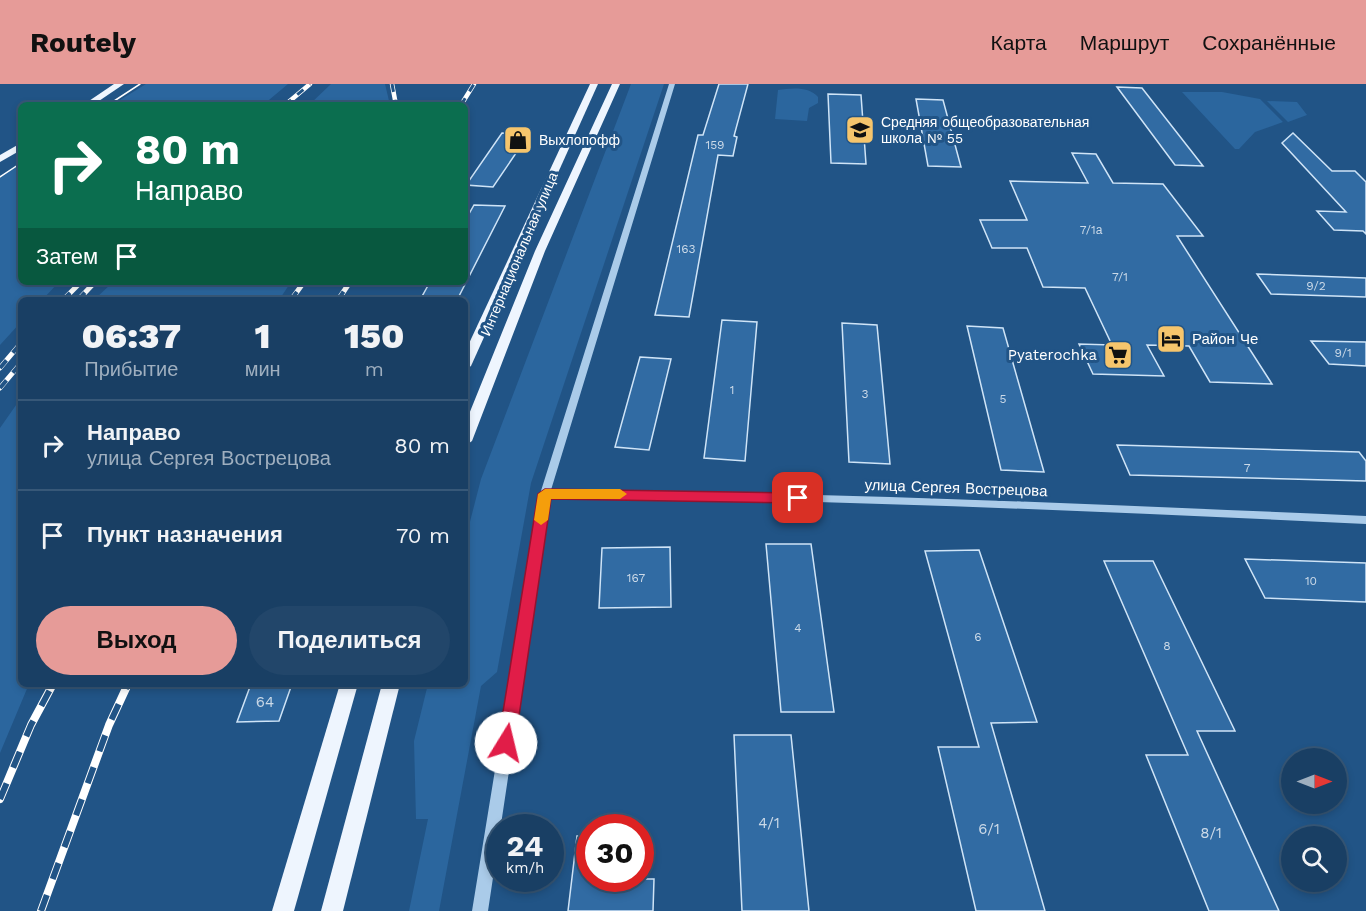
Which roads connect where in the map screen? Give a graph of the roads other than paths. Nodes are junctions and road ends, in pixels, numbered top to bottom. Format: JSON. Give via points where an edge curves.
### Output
{"nodes":[{"id":1,"x":120,"y":84,"type":"edge"},
{"id":2,"x":594,"y":84,"type":"edge"},
{"id":3,"x":616,"y":84,"type":"edge"},
{"id":4,"x":672,"y":84,"type":"edge"},
{"id":5,"x":92,"y":102,"type":"edge"},
{"id":6,"x":18,"y":148,"type":"edge"},
{"id":7,"x":0,"y":159,"type":"edge"},
{"id":8,"x":468,"y":359,"type":"edge"},
{"id":9,"x":468,"y":433,"type":"edge"},
{"id":10,"x":545,"y":494,"type":"junction"},
{"id":11,"x":1366,"y":520,"type":"edge"},
{"id":12,"x":348,"y":687,"type":"edge"},
{"id":13,"x":390,"y":687,"type":"edge"},
{"id":14,"x":283,"y":911,"type":"edge"},
{"id":15,"x":332,"y":911,"type":"edge"},
{"id":16,"x":480,"y":911,"type":"edge"}],
"edges":[{"from":1,"to":5,"type":"main road"},
{"from":2,"to":8,"type":"main road","name":"Интернациональная улица"},
{"from":3,"to":9,"type":"main road","name":"Интернациональная улица","via":[[540,251]]},
{"from":4,"to":10,"type":"street"},
{"from":6,"to":7,"type":"main road"},
{"from":10,"to":11,"type":"street","name":"улица Сергея Вострецова","via":[[714,495]]},
{"from":10,"to":16,"type":"street"},
{"from":12,"to":14,"type":"main road"},
{"from":13,"to":15,"type":"main road"}]}
